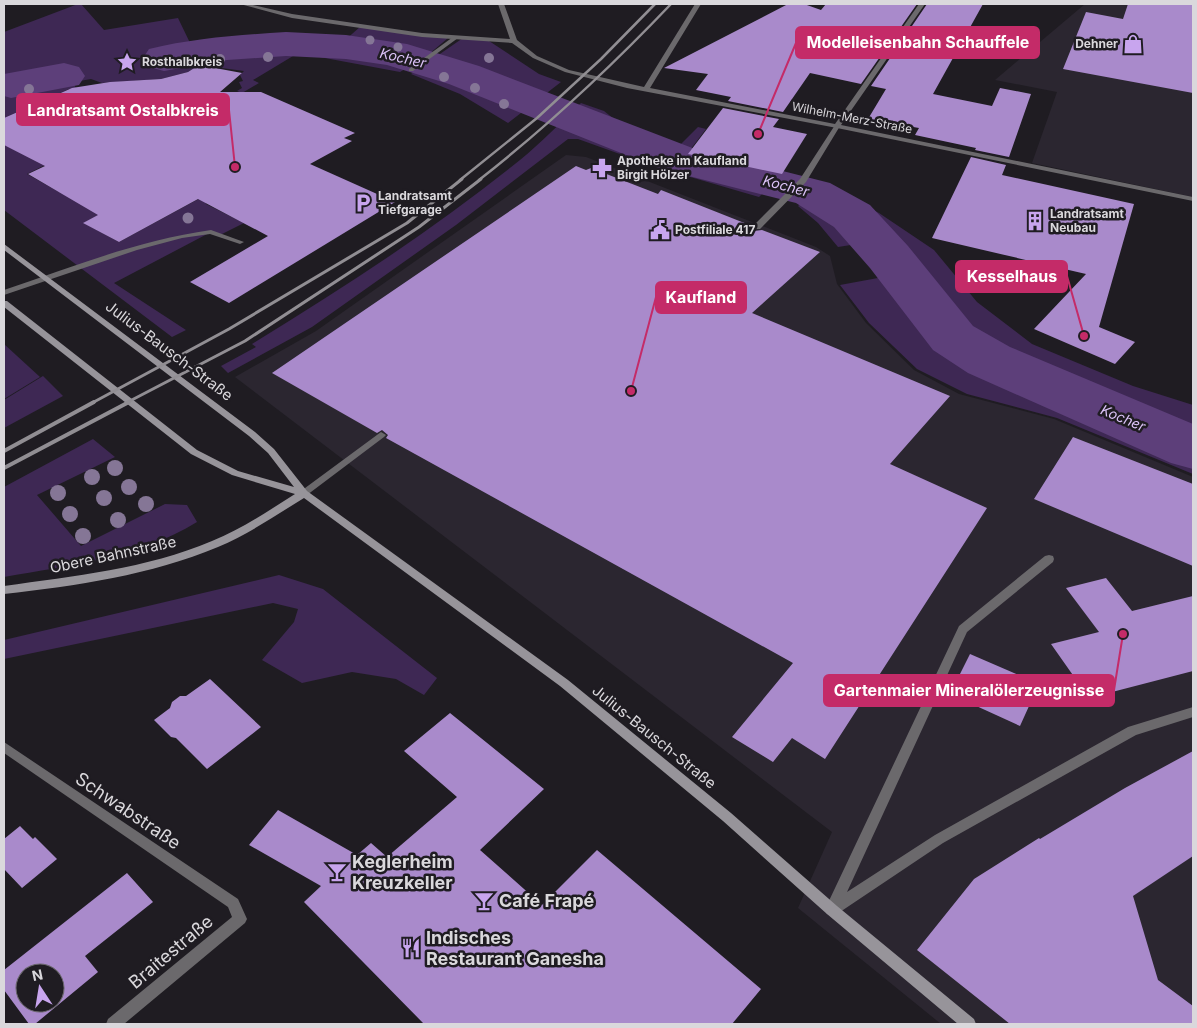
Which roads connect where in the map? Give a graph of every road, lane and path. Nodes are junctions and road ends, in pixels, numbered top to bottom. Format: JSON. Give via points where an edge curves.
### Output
{"nodes":[{"id":1,"x":243,"y":4,"type":"edge"},
{"id":2,"x":501,"y":4,"type":"edge"},
{"id":3,"x":698,"y":4,"type":"edge"},
{"id":4,"x":922,"y":4,"type":"edge"},
{"id":5,"x":455,"y":38,"type":"junction"},
{"id":6,"x":514,"y":41,"type":"junction"},
{"id":7,"x":411,"y":70,"type":"dead end"},
{"id":8,"x":646,"y":90,"type":"junction"},
{"id":9,"x":837,"y":126,"type":"junction"},
{"id":10,"x":1193,"y":199,"type":"edge"},
{"id":11,"x":757,"y":228,"type":"dead end"},
{"id":12,"x":240,"y":242,"type":"dead end"},
{"id":13,"x":4,"y":246,"type":"edge"},
{"id":14,"x":44,"y":278,"type":"junction"},
{"id":15,"x":4,"y":293,"type":"edge"},
{"id":16,"x":4,"y":303,"type":"edge"},
{"id":17,"x":381,"y":436,"type":"dead end"},
{"id":18,"x":304,"y":493,"type":"junction"},
{"id":19,"x":1049,"y":559,"type":"dead end"},
{"id":20,"x":4,"y":590,"type":"edge"},
{"id":21,"x":1193,"y":712,"type":"edge"},
{"id":22,"x":4,"y":747,"type":"edge"},
{"id":23,"x":233,"y":904,"type":"joint"},
{"id":24,"x":832,"y":910,"type":"junction"},
{"id":25,"x":113,"y":1024,"type":"edge"},
{"id":26,"x":969,"y":1024,"type":"edge"}],
"edges":[{"from":1,"to":5,"type":"street","via":[[292,16]]},
{"from":2,"to":6,"type":"street"},
{"from":3,"to":8,"type":"street"},
{"from":4,"to":9,"type":"street"},
{"from":5,"to":6,"type":"street"},
{"from":5,"to":7,"type":"street"},
{"from":6,"to":8,"type":"street","name":"Wilhelm-Merz-Straße","via":[[535,57],[567,72]]},
{"from":8,"to":9,"type":"street","name":"Wilhelm-Merz-Straße"},
{"from":9,"to":10,"type":"street","name":"Wilhelm-Merz-Straße"},
{"from":9,"to":11,"type":"street","via":[[803,180]]},
{"from":12,"to":14,"type":"street","via":[[211,232],[182,236]]},
{"from":13,"to":14,"type":"main road","name":"Julius-Bausch-Straße"},
{"from":14,"to":15,"type":"street"},
{"from":14,"to":18,"type":"main road","name":"Julius-Bausch-Straße","via":[[252,434],[271,451]]},
{"from":16,"to":18,"type":"main road","name":"Julius-Bausch-Straße","via":[[194,452],[235,473]]},
{"from":17,"to":18,"type":"street"},
{"from":18,"to":20,"type":"main road","name":"Obere Bahnstraße","via":[[231,536],[162,563],[78,580]]},
{"from":18,"to":24,"type":"main road","name":"Julius-Bausch-Straße","via":[[564,683]]},
{"from":19,"to":24,"type":"street","via":[[963,629]]},
{"from":21,"to":24,"type":"street","via":[[1132,731],[939,839]]},
{"from":22,"to":23,"type":"street","name":"Schwabstraße"},
{"from":23,"to":25,"type":"street","name":"Braitestraße","via":[[240,919]]},
{"from":24,"to":26,"type":"main road","name":"Julius-Bausch-Straße"}]}
